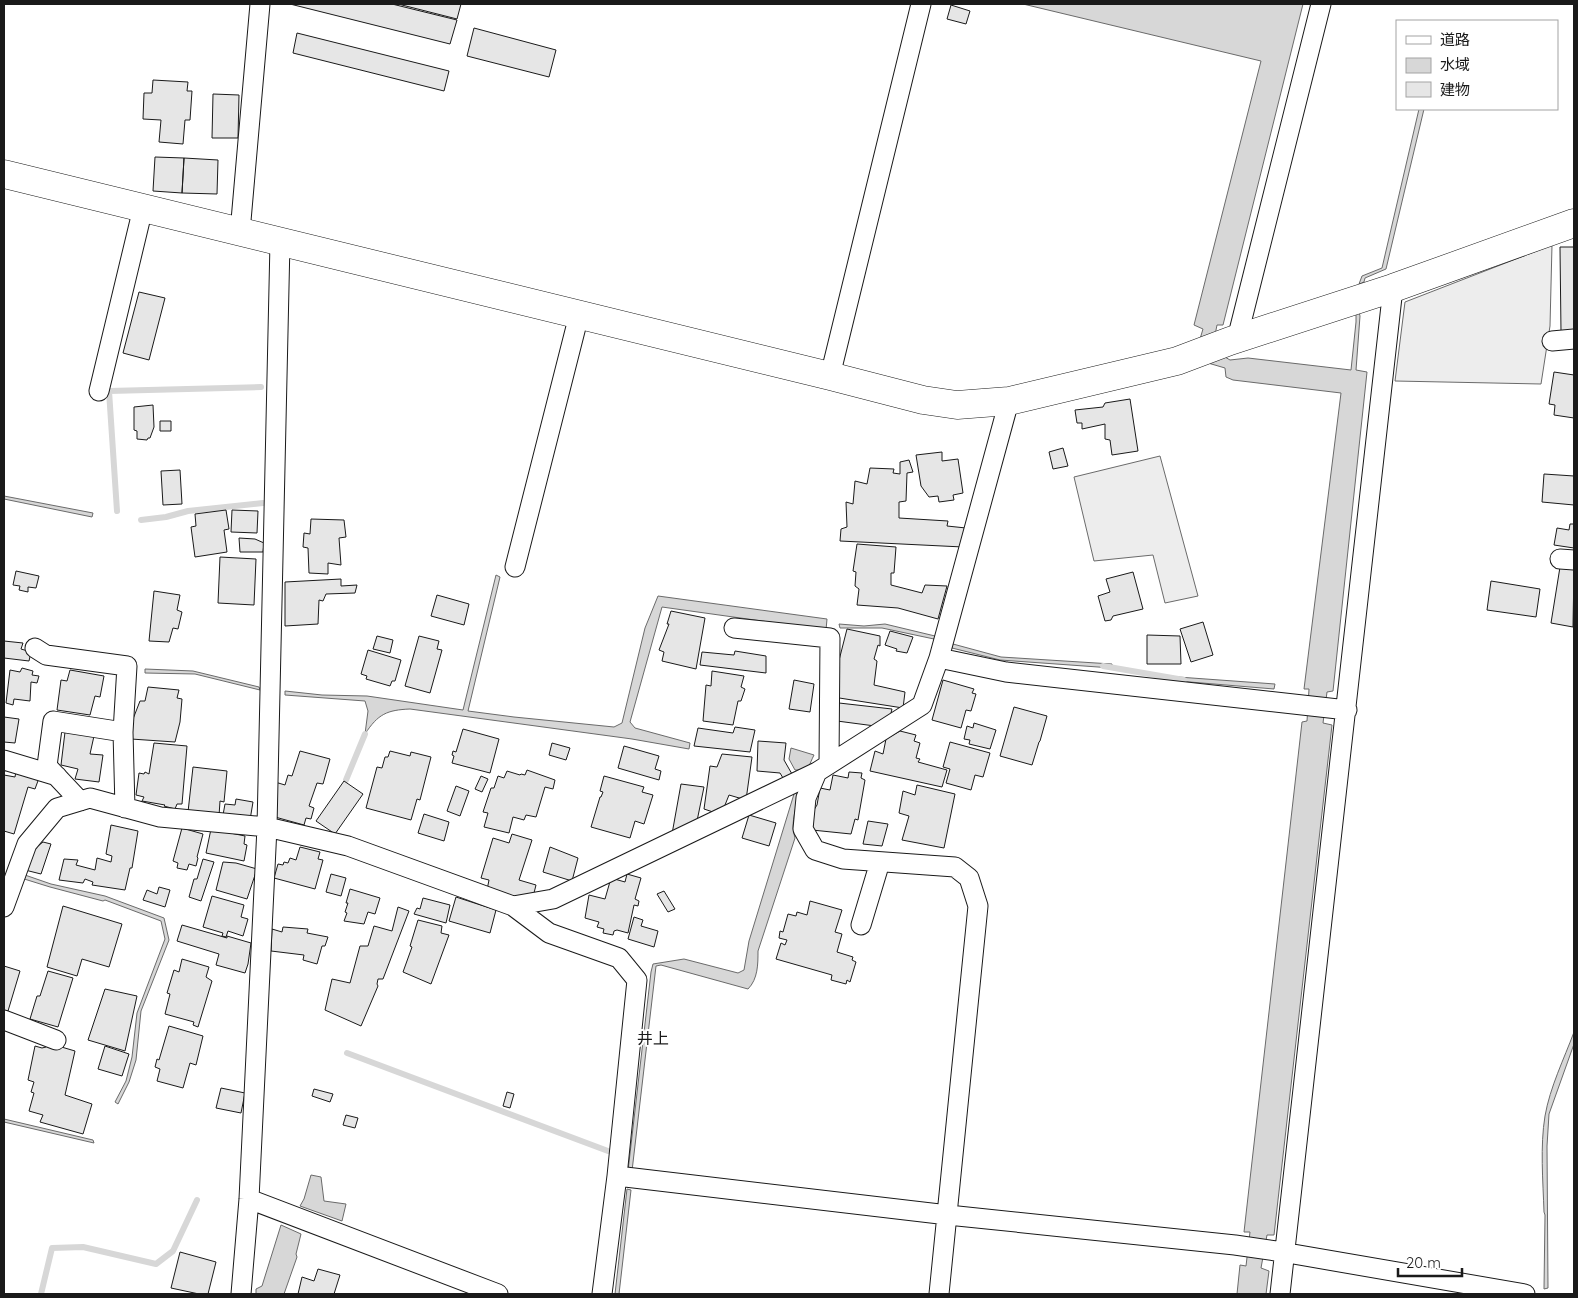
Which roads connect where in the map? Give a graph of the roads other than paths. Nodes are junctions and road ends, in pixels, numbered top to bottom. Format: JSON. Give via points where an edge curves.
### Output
{"nodes":[{"id":1,"x":260,"y":4,"type":"edge"},
{"id":2,"x":921,"y":4,"type":"edge"},
{"id":3,"x":1321,"y":4,"type":"edge"},
{"id":4,"x":4,"y":174,"type":"edge"},
{"id":5,"x":143,"y":208,"type":"junction"},
{"id":6,"x":1574,"y":223,"type":"edge"},
{"id":7,"x":240,"y":232,"type":"junction"},
{"id":8,"x":280,"y":242,"type":"junction"},
{"id":9,"x":1393,"y":288,"type":"junction"},
{"id":10,"x":579,"y":315,"type":"junction"},
{"id":11,"x":1574,"y":339,"type":"edge"},
{"id":12,"x":1234,"y":340,"type":"junction"},
{"id":13,"x":1552,"y":341,"type":"dead end"},
{"id":14,"x":830,"y":376,"type":"junction"},
{"id":15,"x":99,"y":391,"type":"dead end"},
{"id":16,"x":1009,"y":401,"type":"junction"},
{"id":17,"x":516,"y":567,"type":"dead end"},
{"id":18,"x":734,"y":628,"type":"dead end"},
{"id":19,"x":35,"y":648,"type":"dead end"},
{"id":20,"x":939,"y":658,"type":"junction"},
{"id":21,"x":1342,"y":709,"type":"junction"},
{"id":22,"x":123,"y":732,"type":"junction"},
{"id":23,"x":4,"y":760,"type":"edge"},
{"id":24,"x":823,"y":768,"type":"junction"},
{"id":25,"x":57,"y":776,"type":"junction"},
{"id":26,"x":80,"y":801,"type":"junction"},
{"id":27,"x":125,"y":808,"type":"junction"},
{"id":28,"x":268,"y":828,"type":"junction"},
{"id":29,"x":13,"y":858,"type":"edge"},
{"id":30,"x":880,"y":862,"type":"junction"},
{"id":31,"x":513,"y":906,"type":"junction"},
{"id":32,"x":4,"y":907,"type":"edge"},
{"id":33,"x":861,"y":925,"type":"dead end"},
{"id":34,"x":4,"y":1020,"type":"edge"},
{"id":35,"x":56,"y":1040,"type":"dead end"},
{"id":36,"x":618,"y":1176,"type":"junction"},
{"id":37,"x":248,"y":1199,"type":"junction"},
{"id":38,"x":948,"y":1215,"type":"junction"},
{"id":39,"x":1280,"y":1252,"type":"junction"},
{"id":40,"x":241,"y":1294,"type":"edge"},
{"id":41,"x":498,"y":1294,"type":"edge"},
{"id":42,"x":602,"y":1294,"type":"edge"},
{"id":43,"x":939,"y":1294,"type":"edge"},
{"id":44,"x":1280,"y":1294,"type":"edge"},
{"id":45,"x":1525,"y":1294,"type":"edge"}],
"edges":[{"from":1,"to":7,"type":"street"},
{"from":2,"to":14,"type":"street"},
{"from":3,"to":12,"type":"street"},
{"from":4,"to":5,"type":"street"},
{"from":5,"to":7,"type":"street"},
{"from":5,"to":15,"type":"street"},
{"from":6,"to":9,"type":"street"},
{"from":7,"to":8,"type":"street"},
{"from":8,"to":10,"type":"street"},
{"from":8,"to":28,"type":"street"},
{"from":9,"to":12,"type":"street"},
{"from":9,"to":21,"type":"street"},
{"from":10,"to":14,"type":"street"},
{"from":10,"to":17,"type":"street"},
{"from":11,"to":13,"type":"street"},
{"from":12,"to":16,"type":"street","via":[[1176,360]]},
{"from":14,"to":16,"type":"street","via":[[957,405]]},
{"from":16,"to":20,"type":"street"},
{"from":18,"to":24,"type":"street","via":[[830,638]]},
{"from":19,"to":22,"type":"street","via":[[46,655],[127,666]]},
{"from":20,"to":21,"type":"street","via":[[1006,672]]},
{"from":20,"to":24,"type":"street","via":[[922,705]]},
{"from":21,"to":39,"type":"street"},
{"from":22,"to":25,"type":"street","via":[[53,721],[47,766]]},
{"from":22,"to":27,"type":"street"},
{"from":23,"to":25,"type":"street"},
{"from":24,"to":30,"type":"street","via":[[806,798],[803,829],[815,850],[843,860]]},
{"from":24,"to":31,"type":"street","via":[[553,899]]},
{"from":25,"to":26,"type":"street"},
{"from":26,"to":27,"type":"street","via":[[90,798]]},
{"from":26,"to":29,"type":"street","via":[[56,808]]},
{"from":27,"to":28,"type":"street","via":[[160,817]]},
{"from":28,"to":31,"type":"street","via":[[348,846]]},
{"from":28,"to":37,"type":"street"},
{"from":29,"to":32,"type":"street"},
{"from":30,"to":33,"type":"street"},
{"from":30,"to":38,"type":"street","via":[[955,867],[969,878],[978,906]]},
{"from":31,"to":36,"type":"street","via":[[549,934],[619,958],[637,980]]},
{"from":34,"to":35,"type":"street"},
{"from":36,"to":38,"type":"street"},
{"from":36,"to":42,"type":"street"},
{"from":37,"to":40,"type":"street"},
{"from":37,"to":41,"type":"street"},
{"from":38,"to":39,"type":"street"},
{"from":38,"to":43,"type":"street"},
{"from":39,"to":44,"type":"street"},
{"from":39,"to":45,"type":"street"}]}
